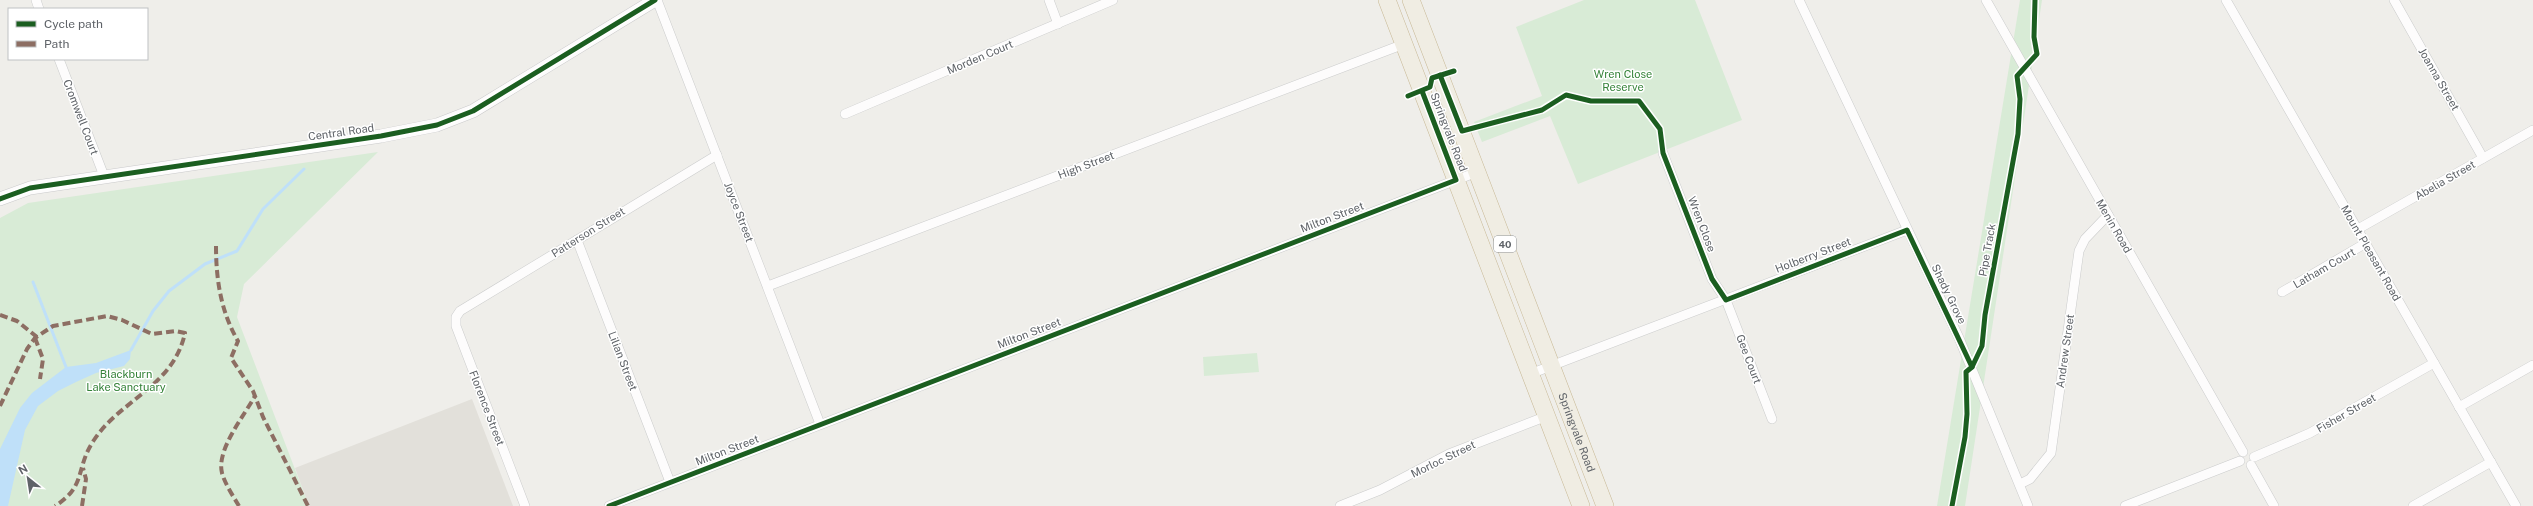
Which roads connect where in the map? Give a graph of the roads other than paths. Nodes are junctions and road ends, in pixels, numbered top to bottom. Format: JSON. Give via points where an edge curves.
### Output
{"nodes":[{"id":1,"x":656,"y":0,"type":"edge"},
{"id":2,"x":1049,"y":0,"type":"edge"},
{"id":3,"x":1114,"y":0,"type":"edge"},
{"id":4,"x":1387,"y":0,"type":"edge"},
{"id":5,"x":1411,"y":0,"type":"edge"},
{"id":6,"x":1799,"y":0,"type":"edge"},
{"id":7,"x":1986,"y":0,"type":"edge"},
{"id":8,"x":2226,"y":0,"type":"edge"},
{"id":9,"x":2394,"y":0,"type":"edge"},
{"id":10,"x":1058,"y":24,"type":"junction"},
{"id":11,"x":1404,"y":44,"type":"junction"},
{"id":12,"x":59,"y":60,"type":"edge"},
{"id":13,"x":846,"y":114,"type":"dead end"},
{"id":14,"x":2533,"y":130,"type":"edge"},
{"id":15,"x":1663,"y":153,"type":"dead end"},
{"id":16,"x":717,"y":155,"type":"junction"},
{"id":17,"x":2483,"y":158,"type":"junction"},
{"id":18,"x":1477,"y":172,"type":"junction"},
{"id":19,"x":104,"y":176,"type":"junction"},
{"id":20,"x":1456,"y":180,"type":"junction"},
{"id":21,"x":0,"y":200,"type":"edge"},
{"id":22,"x":2108,"y":215,"type":"junction"},
{"id":23,"x":2358,"y":229,"type":"junction"},
{"id":24,"x":1908,"y":230,"type":"junction"},
{"id":25,"x":577,"y":240,"type":"junction"},
{"id":26,"x":2366,"y":243,"type":"junction"},
{"id":27,"x":768,"y":286,"type":"junction"},
{"id":28,"x":2282,"y":292,"type":"dead end"},
{"id":29,"x":1726,"y":300,"type":"junction"},
{"id":30,"x":460,"y":311,"type":"joint"},
{"id":31,"x":2434,"y":363,"type":"junction"},
{"id":32,"x":1551,"y":365,"type":"junction"},
{"id":33,"x":2533,"y":365,"type":"edge"},
{"id":34,"x":1530,"y":374,"type":"junction"},
{"id":35,"x":2460,"y":406,"type":"junction"},
{"id":36,"x":1547,"y":416,"type":"junction"},
{"id":37,"x":1772,"y":419,"type":"dead end"},
{"id":38,"x":820,"y":424,"type":"junction"},
{"id":39,"x":2242,"y":457,"type":"junction"},
{"id":40,"x":2252,"y":461,"type":"junction"},
{"id":41,"x":2491,"y":462,"type":"junction"},
{"id":42,"x":670,"y":482,"type":"junction"},
{"id":43,"x":2020,"y":484,"type":"junction"},
{"id":44,"x":525,"y":506,"type":"edge"},
{"id":45,"x":609,"y":506,"type":"edge"},
{"id":46,"x":1340,"y":506,"type":"edge"},
{"id":47,"x":1581,"y":506,"type":"edge"},
{"id":48,"x":1605,"y":506,"type":"edge"},
{"id":49,"x":2028,"y":506,"type":"edge"},
{"id":50,"x":2125,"y":506,"type":"edge"},
{"id":51,"x":2274,"y":506,"type":"edge"},
{"id":52,"x":2413,"y":506,"type":"edge"},
{"id":53,"x":2516,"y":506,"type":"edge"}],
"edges":[{"from":1,"to":16,"type":"street","name":"Joyce Street"},
{"from":1,"to":19,"type":"street","name":"Central Road","via":[[473,111],[436,125],[381,136]]},
{"from":2,"to":10,"type":"street"},
{"from":3,"to":10,"type":"street","name":"Morden Court"},
{"from":4,"to":11,"type":"highway","name":"Springvale Road","number":"40"},
{"from":5,"to":18,"type":"highway","name":"Springvale Road","number":"40"},
{"from":6,"to":24,"type":"street","name":"Shady Grove"},
{"from":7,"to":22,"type":"street","name":"Menin Road"},
{"from":8,"to":23,"type":"street","name":"Mount Pleasant Road"},
{"from":9,"to":17,"type":"street","name":"Joanna Street"},
{"from":10,"to":13,"type":"street","name":"Morden Court"},
{"from":11,"to":20,"type":"highway","name":"Springvale Road","number":"40"},
{"from":11,"to":27,"type":"street","name":"High Street"},
{"from":12,"to":19,"type":"street","name":"Cromwell Court"},
{"from":14,"to":17,"type":"street","name":"Abelia Street"},
{"from":15,"to":29,"type":"street","name":"Wren Close","via":[[1712,279]]},
{"from":16,"to":25,"type":"street","name":"Patterson Street"},
{"from":16,"to":27,"type":"street","name":"Joyce Street"},
{"from":17,"to":23,"type":"street","name":"Abelia Street"},
{"from":18,"to":20,"type":"street","name":"Milton Street"},
{"from":18,"to":32,"type":"highway","name":"Springvale Road","number":"40"},
{"from":19,"to":21,"type":"street","name":"Central Road","via":[[30,188]]},
{"from":20,"to":34,"type":"highway","name":"Springvale Road","number":"40"},
{"from":20,"to":38,"type":"street","name":"Milton Street"},
{"from":22,"to":39,"type":"street","name":"Menin Road"},
{"from":22,"to":43,"type":"street","name":"Andrew Street","via":[[2085,239],[2080,251],[2051,454],[2030,479]]},
{"from":23,"to":26,"type":"street","name":"Mount Pleasant Road"},
{"from":24,"to":29,"type":"street","name":"Holberry Street"},
{"from":24,"to":43,"type":"street","name":"Shady Grove","via":[[1959,338]]},
{"from":25,"to":30,"type":"street","name":"Patterson Street"},
{"from":25,"to":42,"type":"street","name":"Lilian Street"},
{"from":26,"to":28,"type":"street","name":"Latham Court"},
{"from":26,"to":31,"type":"street","name":"Mount Pleasant Road"},
{"from":27,"to":38,"type":"street","name":"Joyce Street"},
{"from":29,"to":32,"type":"street","name":"Holberry Street"},
{"from":29,"to":37,"type":"street","name":"Gee Court"},
{"from":30,"to":44,"type":"street","name":"Florence Street","via":[[456,317],[456,326]]},
{"from":31,"to":35,"type":"street","name":"Mount Pleasant Road"},
{"from":31,"to":40,"type":"street","name":"Fisher Street","via":[[2310,433]]},
{"from":32,"to":34,"type":"street","name":"Holberry Street"},
{"from":32,"to":48,"type":"highway","name":"Springvale Road","number":"40"},
{"from":33,"to":35,"type":"street"},
{"from":34,"to":36,"type":"highway","name":"Springvale Road","number":"40"},
{"from":35,"to":41,"type":"street","name":"Mount Pleasant Road"},
{"from":36,"to":46,"type":"street","name":"Morloc Street","via":[[1450,454],[1380,490]]},
{"from":36,"to":47,"type":"highway","name":"Springvale Road","number":"40"},
{"from":38,"to":42,"type":"street","name":"Milton Street"},
{"from":39,"to":40,"type":"street","via":[[2245,466]]},
{"from":39,"to":40,"type":"street","via":[[2249,452]]},
{"from":39,"to":50,"type":"street"},
{"from":40,"to":51,"type":"street"},
{"from":41,"to":52,"type":"street"},
{"from":41,"to":53,"type":"street","name":"Mount Pleasant Road"},
{"from":42,"to":45,"type":"street","name":"Milton Street"},
{"from":43,"to":49,"type":"street","name":"Shady Grove"}]}
